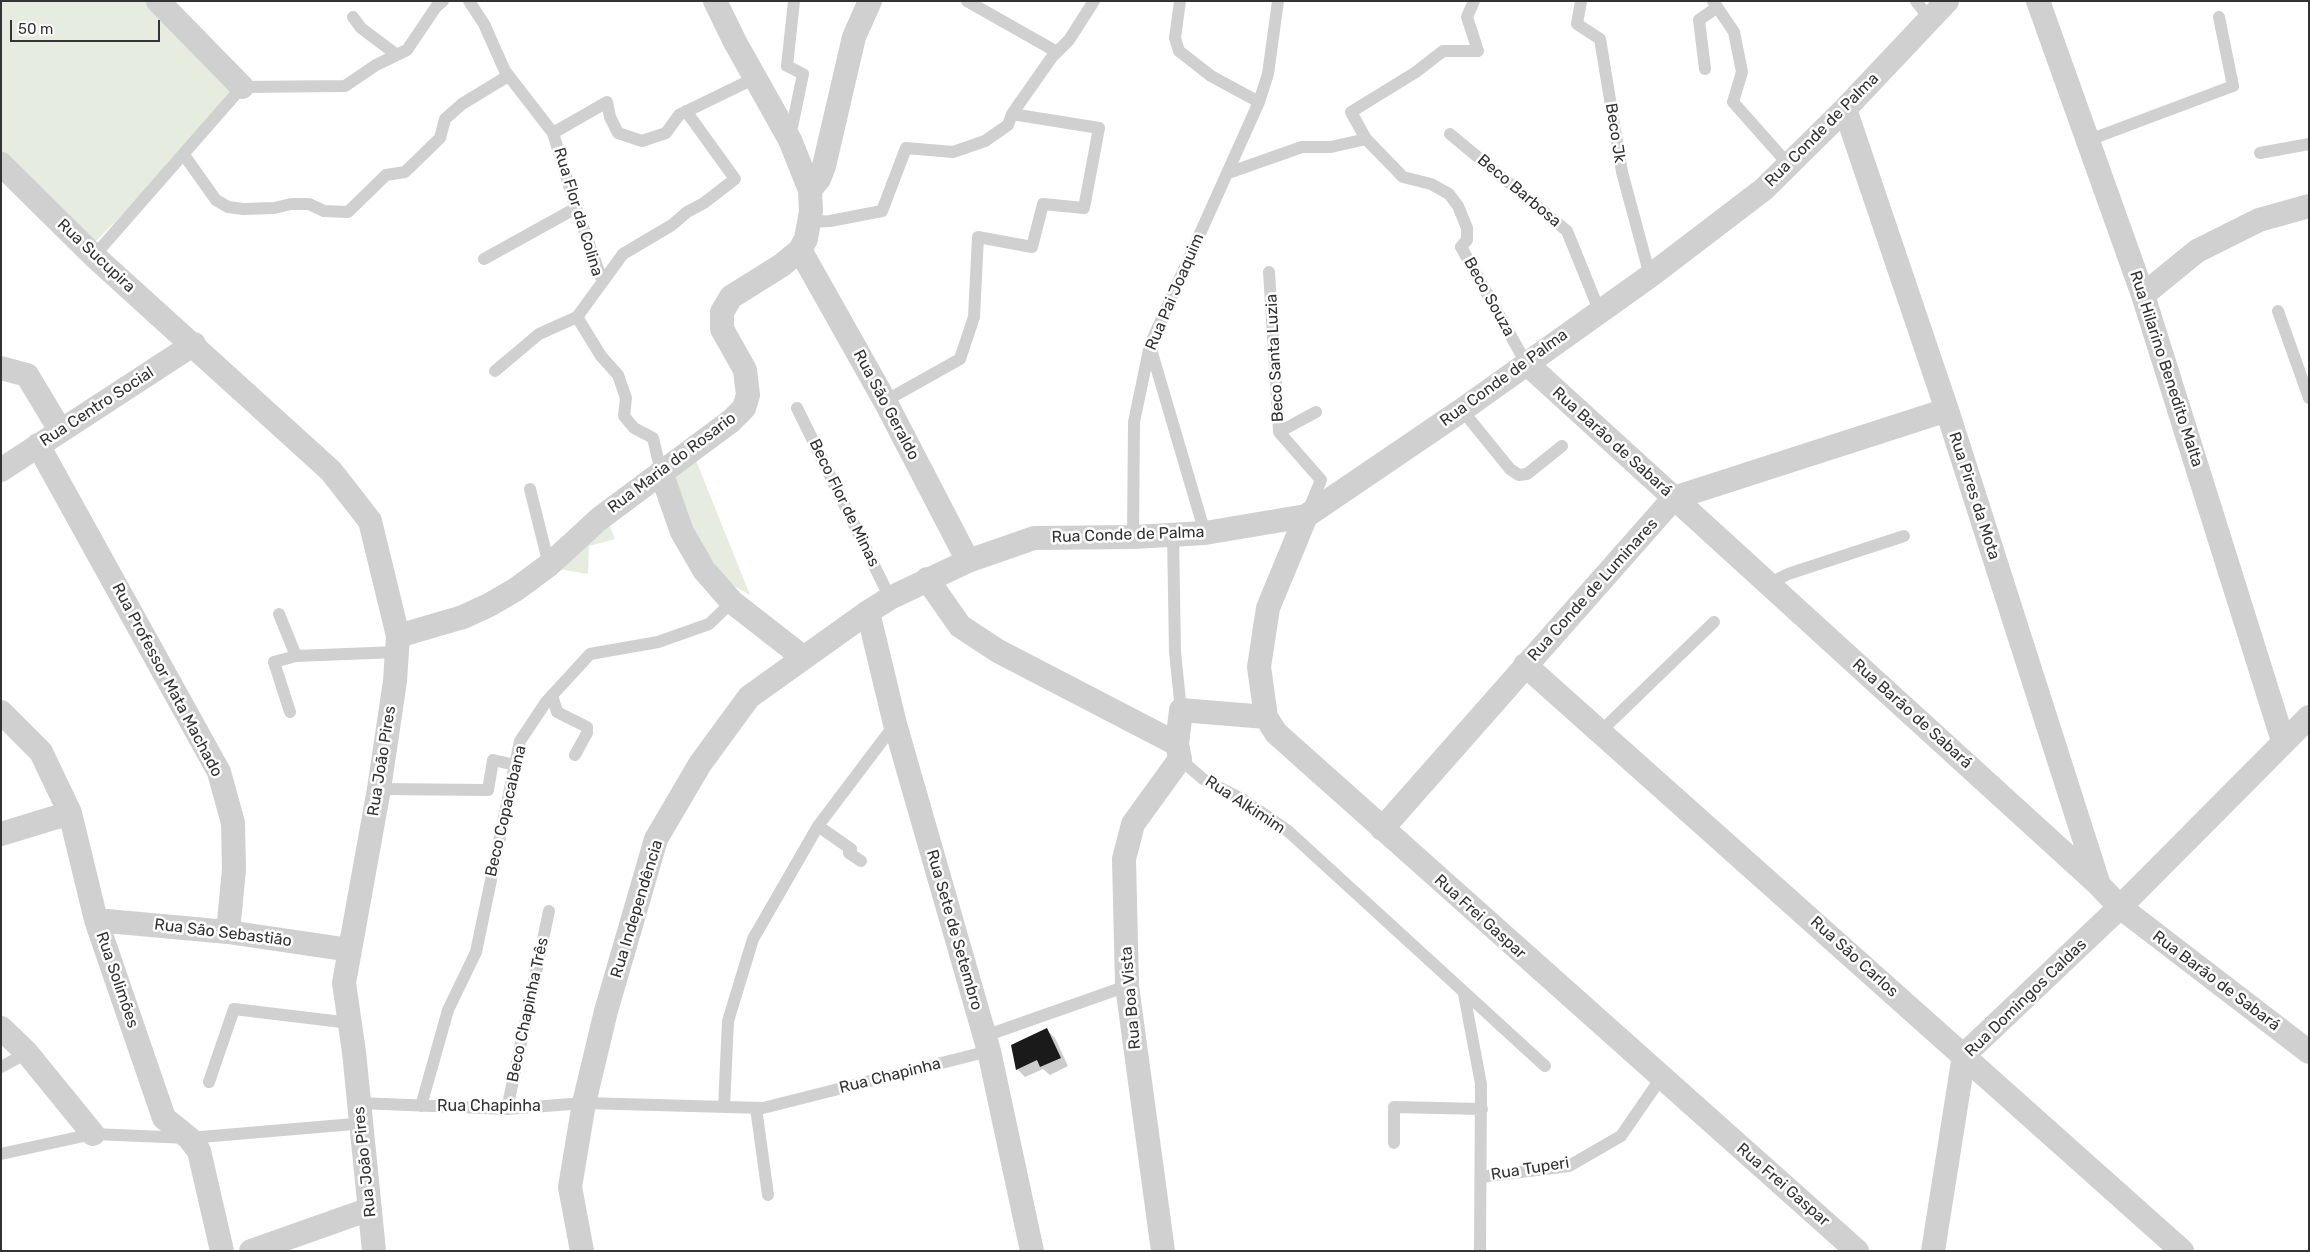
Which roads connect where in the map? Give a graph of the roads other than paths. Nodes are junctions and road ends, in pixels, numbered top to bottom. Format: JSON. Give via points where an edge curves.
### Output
{"nodes":[{"id":1,"x":158,"y":1,"type":"edge"},
{"id":2,"x":443,"y":1,"type":"edge"},
{"id":3,"x":469,"y":1,"type":"edge"},
{"id":4,"x":716,"y":1,"type":"edge"},
{"id":5,"x":794,"y":1,"type":"edge"},
{"id":6,"x":870,"y":1,"type":"edge"},
{"id":7,"x":966,"y":1,"type":"edge"},
{"id":8,"x":1094,"y":1,"type":"edge"},
{"id":9,"x":1180,"y":1,"type":"edge"},
{"id":10,"x":1278,"y":1,"type":"edge"},
{"id":11,"x":1474,"y":1,"type":"edge"},
{"id":12,"x":1581,"y":1,"type":"edge"},
{"id":13,"x":1947,"y":1,"type":"edge"},
{"id":14,"x":2038,"y":1,"type":"edge"},
{"id":15,"x":1715,"y":4,"type":"edge"},
{"id":16,"x":1922,"y":10,"type":"edge"},
{"id":17,"x":353,"y":17,"type":"dead end"},
{"id":18,"x":2219,"y":17,"type":"dead end"},
{"id":19,"x":1057,"y":52,"type":"junction"},
{"id":20,"x":397,"y":55,"type":"junction"},
{"id":21,"x":1706,"y":69,"type":"dead end"},
{"id":22,"x":508,"y":76,"type":"junction"},
{"id":23,"x":755,"y":78,"type":"junction"},
{"id":24,"x":242,"y":87,"type":"junction"},
{"id":25,"x":1259,"y":102,"type":"junction"},
{"id":26,"x":1845,"y":109,"type":"junction"},
{"id":27,"x":686,"y":111,"type":"junction"},
{"id":28,"x":1012,"y":114,"type":"junction"},
{"id":29,"x":553,"y":133,"type":"junction"},
{"id":30,"x":1450,"y":134,"type":"dead end"},
{"id":31,"x":790,"y":140,"type":"junction"},
{"id":32,"x":1366,"y":140,"type":"junction"},
{"id":33,"x":2089,"y":140,"type":"junction"},
{"id":34,"x":2309,"y":144,"type":"edge"},
{"id":35,"x":2260,"y":153,"type":"dead end"},
{"id":36,"x":184,"y":155,"type":"junction"},
{"id":37,"x":1,"y":164,"type":"edge"},
{"id":38,"x":1788,"y":164,"type":"junction"},
{"id":39,"x":1228,"y":173,"type":"junction"},
{"id":40,"x":810,"y":190,"type":"junction"},
{"id":41,"x":2309,"y":206,"type":"edge"},
{"id":42,"x":576,"y":208,"type":"junction"},
{"id":43,"x":810,"y":222,"type":"junction"},
{"id":44,"x":800,"y":250,"type":"junction"},
{"id":45,"x":94,"y":256,"type":"junction"},
{"id":46,"x":484,"y":259,"type":"dead end"},
{"id":47,"x":1269,"y":272,"type":"dead end"},
{"id":48,"x":1650,"y":276,"type":"junction"},
{"id":49,"x":602,"y":280,"type":"junction"},
{"id":50,"x":2143,"y":295,"type":"junction"},
{"id":51,"x":1599,"y":310,"type":"junction"},
{"id":52,"x":2278,"y":311,"type":"dead end"},
{"id":53,"x":577,"y":317,"type":"junction"},
{"id":54,"x":194,"y":344,"type":"junction"},
{"id":55,"x":1150,"y":345,"type":"junction"},
{"id":56,"x":1526,"y":363,"type":"junction"},
{"id":57,"x":1,"y":368,"type":"edge"},
{"id":58,"x":495,"y":371,"type":"dead end"},
{"id":59,"x":2309,"y":398,"type":"edge"},
{"id":60,"x":885,"y":401,"type":"junction"},
{"id":61,"x":797,"y":408,"type":"dead end"},
{"id":62,"x":1462,"y":410,"type":"junction"},
{"id":63,"x":1947,"y":410,"type":"junction"},
{"id":64,"x":1316,"y":412,"type":"dead end"},
{"id":65,"x":60,"y":430,"type":"junction"},
{"id":66,"x":1279,"y":432,"type":"junction"},
{"id":67,"x":38,"y":445,"type":"junction"},
{"id":68,"x":1562,"y":446,"type":"dead end"},
{"id":69,"x":1,"y":470,"type":"edge"},
{"id":70,"x":661,"y":472,"type":"junction"},
{"id":71,"x":530,"y":489,"type":"dead end"},
{"id":72,"x":1674,"y":498,"type":"junction"},
{"id":73,"x":1306,"y":516,"type":"junction"},
{"id":74,"x":1205,"y":533,"type":"junction"},
{"id":75,"x":1173,"y":534,"type":"junction"},
{"id":76,"x":1904,"y":536,"type":"dead end"},
{"id":77,"x":1133,"y":537,"type":"junction"},
{"id":78,"x":968,"y":561,"type":"junction"},
{"id":79,"x":550,"y":565,"type":"junction"},
{"id":80,"x":927,"y":579,"type":"junction"},
{"id":81,"x":1768,"y":584,"type":"junction"},
{"id":82,"x":890,"y":598,"type":"junction"},
{"id":83,"x":732,"y":602,"type":"junction"},
{"id":84,"x":868,"y":612,"type":"junction"},
{"id":85,"x":279,"y":614,"type":"dead end"},
{"id":86,"x":1714,"y":622,"type":"dead end"},
{"id":87,"x":397,"y":644,"type":"junction"},
{"id":88,"x":296,"y":656,"type":"junction"},
{"id":89,"x":804,"y":658,"type":"junction"},
{"id":90,"x":1526,"y":665,"type":"junction"},
{"id":91,"x":552,"y":695,"type":"junction"},
{"id":92,"x":1181,"y":710,"type":"junction"},
{"id":93,"x":1,"y":712,"type":"edge"},
{"id":94,"x":290,"y":712,"type":"dead end"},
{"id":95,"x":1266,"y":717,"type":"junction"},
{"id":96,"x":2309,"y":717,"type":"edge"},
{"id":97,"x":895,"y":724,"type":"junction"},
{"id":98,"x":1600,"y":732,"type":"junction"},
{"id":99,"x":2283,"y":741,"type":"junction"},
{"id":100,"x":1178,"y":752,"type":"junction"},
{"id":101,"x":575,"y":755,"type":"dead end"},
{"id":102,"x":515,"y":765,"type":"junction"},
{"id":103,"x":379,"y":789,"type":"junction"},
{"id":104,"x":70,"y":813,"type":"junction"},
{"id":105,"x":818,"y":826,"type":"junction"},
{"id":106,"x":1382,"y":829,"type":"junction"},
{"id":107,"x":1,"y":834,"type":"edge"},
{"id":108,"x":861,"y":861,"type":"dead end"},
{"id":109,"x":2098,"y":884,"type":"junction"},
{"id":110,"x":2120,"y":907,"type":"junction"},
{"id":111,"x":548,"y":911,"type":"dead end"},
{"id":112,"x":96,"y":920,"type":"junction"},
{"id":113,"x":228,"y":932,"type":"junction"},
{"id":114,"x":350,"y":950,"type":"junction"},
{"id":115,"x":1126,"y":986,"type":"junction"},
{"id":116,"x":1464,"y":994,"type":"junction"},
{"id":117,"x":350,"y":1023,"type":"junction"},
{"id":118,"x":1,"y":1028,"type":"edge"},
{"id":119,"x":987,"y":1043,"type":"junction"},
{"id":120,"x":2309,"y":1052,"type":"edge"},
{"id":121,"x":27,"y":1053,"type":"junction"},
{"id":122,"x":1964,"y":1055,"type":"junction"},
{"id":123,"x":1545,"y":1066,"type":"dead end"},
{"id":124,"x":1,"y":1067,"type":"edge"},
{"id":125,"x":1661,"y":1078,"type":"junction"},
{"id":126,"x":209,"y":1082,"type":"dead end"},
{"id":127,"x":584,"y":1102,"type":"junction"},
{"id":128,"x":359,"y":1103,"type":"junction"},
{"id":129,"x":420,"y":1106,"type":"junction"},
{"id":130,"x":724,"y":1106,"type":"junction"},
{"id":131,"x":756,"y":1108,"type":"junction"},
{"id":132,"x":507,"y":1109,"type":"junction"},
{"id":133,"x":1482,"y":1109,"type":"junction"},
{"id":134,"x":93,"y":1134,"type":"junction"},
{"id":135,"x":190,"y":1138,"type":"junction"},
{"id":136,"x":1394,"y":1142,"type":"dead end"},
{"id":137,"x":1,"y":1154,"type":"edge"},
{"id":138,"x":1481,"y":1177,"type":"junction"},
{"id":139,"x":768,"y":1195,"type":"dead end"},
{"id":140,"x":370,"y":1210,"type":"junction"},
{"id":141,"x":222,"y":1251,"type":"edge"},
{"id":142,"x":250,"y":1251,"type":"edge"},
{"id":143,"x":374,"y":1251,"type":"edge"},
{"id":144,"x":582,"y":1251,"type":"edge"},
{"id":145,"x":1032,"y":1251,"type":"edge"},
{"id":146,"x":1163,"y":1251,"type":"edge"},
{"id":147,"x":1480,"y":1251,"type":"edge"},
{"id":148,"x":1857,"y":1251,"type":"edge"},
{"id":149,"x":1933,"y":1251,"type":"edge"},
{"id":150,"x":2182,"y":1251,"type":"edge"}],
"edges":[{"from":1,"to":24,"type":"street"},
{"from":2,"to":20,"type":"lane","via":[[407,50]]},
{"from":3,"to":22,"type":"lane","name":"Rua Flor da Colina","via":[[484,24],[495,54]]},
{"from":4,"to":23,"type":"street","name":"Rua Maria do Rosario"},
{"from":5,"to":31,"type":"lane","via":[[787,66],[803,74]]},
{"from":6,"to":40,"type":"street","via":[[854,37],[824,166]]},
{"from":7,"to":19,"type":"lane"},
{"from":8,"to":19,"type":"lane","via":[[1069,40]]},
{"from":9,"to":25,"type":"lane","via":[[1175,38],[1180,51],[1211,76]]},
{"from":10,"to":25,"type":"lane","name":"Rua Pai Joaquim","via":[[1271,60]]},
{"from":11,"to":32,"type":"lane","via":[[1467,17],[1478,51],[1443,50],[1416,72],[1351,112]]},
{"from":12,"to":48,"type":"lane","name":"Beco Jk","via":[[1577,24],[1600,39],[1622,172]]},
{"from":13,"to":16,"type":"street","name":"Rua Conde de Palma"},
{"from":14,"to":33,"type":"street","name":"Rua Hilarino Benedito Malta"},
{"from":15,"to":21,"type":"lane","via":[[1699,20]]},
{"from":15,"to":38,"type":"lane","via":[[1734,32],[1742,72],[1733,102]]},
{"from":16,"to":26,"type":"street","name":"Rua Conde de Palma"},
{"from":17,"to":20,"type":"lane","via":[[361,28]]},
{"from":18,"to":33,"type":"lane","via":[[2233,86]]},
{"from":19,"to":28,"type":"lane"},
{"from":20,"to":24,"type":"lane","via":[[345,86]]},
{"from":22,"to":29,"type":"lane","name":"Rua Flor da Colina"},
{"from":22,"to":36,"type":"lane","via":[[462,104],[445,120],[440,138],[405,172],[386,175],[348,212],[324,210],[309,204],[243,209],[228,206],[216,200]]},
{"from":23,"to":27,"type":"lane"},
{"from":23,"to":31,"type":"street","name":"Rua Maria do Rosario"},
{"from":24,"to":36,"type":"lane"},
{"from":25,"to":39,"type":"lane","name":"Rua Pai Joaquim"},
{"from":26,"to":38,"type":"street","name":"Rua Conde de Palma"},
{"from":26,"to":63,"type":"street","name":"Rua Pires da Mota"},
{"from":27,"to":29,"type":"lane","via":[[666,133],[642,141],[618,133],[607,102]]},
{"from":27,"to":49,"type":"lane","via":[[734,179],[672,225],[623,254]]},
{"from":28,"to":43,"type":"lane","via":[[1008,125],[986,141],[952,152],[906,148],[882,211]]},
{"from":28,"to":60,"type":"lane","via":[[1099,128],[1084,208],[1043,204],[1032,247],[978,237],[974,316],[960,359]]},
{"from":29,"to":42,"type":"lane","name":"Rua Flor da Colina"},
{"from":30,"to":51,"type":"lane","name":"Beco Barbosa","via":[[1567,231]]},
{"from":31,"to":40,"type":"street","name":"Rua Maria do Rosario"},
{"from":32,"to":39,"type":"lane","via":[[1331,147],[1302,147]]},
{"from":32,"to":56,"type":"lane","name":"Beco Souza","via":[[1403,177],[1431,184],[1449,194],[1458,206],[1467,228],[1467,240],[1461,247]]},
{"from":33,"to":50,"type":"street","name":"Rua Hilarino Benedito Malta"},
{"from":34,"to":35,"type":"lane"},
{"from":36,"to":45,"type":"lane"},
{"from":37,"to":45,"type":"street","name":"Rua Sucupira"},
{"from":38,"to":48,"type":"street","name":"Rua Conde de Palma","via":[[1764,190]]},
{"from":39,"to":55,"type":"lane","name":"Rua Pai Joaquim"},
{"from":40,"to":43,"type":"street","name":"Rua Maria do Rosario"},
{"from":41,"to":50,"type":"street","via":[[2258,220],[2197,251]]},
{"from":42,"to":46,"type":"lane"},
{"from":42,"to":49,"type":"lane","name":"Rua Flor da Colina"},
{"from":43,"to":44,"type":"street","name":"Rua Maria do Rosario"},
{"from":44,"to":60,"type":"street","name":"Rua São Geraldo"},
{"from":44,"to":70,"type":"street","name":"Rua Maria do Rosario","via":[[731,297],[722,312],[722,329],[745,370],[748,394],[744,408]]},
{"from":45,"to":54,"type":"street","name":"Rua Sucupira"},
{"from":47,"to":66,"type":"lane","name":"Beco Santa Luzia"},
{"from":48,"to":51,"type":"street","name":"Rua Conde de Palma"},
{"from":49,"to":53,"type":"lane","name":"Rua Flor da Colina"},
{"from":50,"to":99,"type":"street","name":"Rua Hilarino Benedito Malta"},
{"from":51,"to":56,"type":"street","name":"Rua Conde de Palma"},
{"from":52,"to":59,"type":"lane"},
{"from":53,"to":58,"type":"lane","via":[[539,334]]},
{"from":53,"to":70,"type":"lane","via":[[601,356],[618,375],[626,398],[624,416],[634,428],[653,438]]},
{"from":54,"to":65,"type":"street","name":"Rua Centro Social"},
{"from":54,"to":87,"type":"street","name":"Rua João Pires","via":[[332,471],[370,521]]},
{"from":55,"to":74,"type":"lane"},
{"from":55,"to":77,"type":"lane","name":"Rua Pai Joaquim","via":[[1134,422]]},
{"from":56,"to":62,"type":"street","name":"Rua Conde de Palma"},
{"from":56,"to":72,"type":"street","name":"Rua Barão de Sabará"},
{"from":57,"to":65,"type":"street","via":[[27,374]]},
{"from":60,"to":78,"type":"street","name":"Rua São Geraldo"},
{"from":61,"to":82,"type":"lane","name":"Beco Flor de Minas"},
{"from":62,"to":68,"type":"lane","via":[[1510,469],[1519,475],[1527,474]]},
{"from":62,"to":73,"type":"street","name":"Rua Conde de Palma"},
{"from":63,"to":72,"type":"street"},
{"from":63,"to":109,"type":"street","name":"Rua Pires da Mota"},
{"from":64,"to":66,"type":"lane"},
{"from":65,"to":67,"type":"street","name":"Rua Centro Social"},
{"from":66,"to":73,"type":"lane","name":"Beco Santa Luzia","via":[[1321,480]]},
{"from":67,"to":69,"type":"street","name":"Rua Centro Social"},
{"from":67,"to":113,"type":"street","name":"Rua Professor Mata Machado","via":[[219,772],[233,823],[234,869]]},
{"from":70,"to":79,"type":"street","name":"Rua Maria do Rosario","via":[[599,519]]},
{"from":70,"to":83,"type":"street","via":[[682,532],[704,570]]},
{"from":71,"to":79,"type":"lane"},
{"from":72,"to":81,"type":"street","name":"Rua Barão de Sabará"},
{"from":72,"to":90,"type":"street","name":"Rua Conde de Luminares"},
{"from":73,"to":74,"type":"street","name":"Rua Conde de Palma"},
{"from":73,"to":95,"type":"street","name":"Rua Frei Gaspar","via":[[1268,608],[1259,667]]},
{"from":74,"to":75,"type":"street","name":"Rua Conde de Palma"},
{"from":75,"to":77,"type":"street","name":"Rua Conde de Palma"},
{"from":75,"to":92,"type":"lane","via":[[1175,652]]},
{"from":76,"to":81,"type":"lane","via":[[1788,574]]},
{"from":77,"to":78,"type":"street","name":"Rua Conde de Palma","via":[[1034,538]]},
{"from":78,"to":80,"type":"street","name":"Rua Independência"},
{"from":79,"to":87,"type":"street","name":"Rua Maria do Rosario","via":[[489,605]]},
{"from":80,"to":82,"type":"street","name":"Rua Independência"},
{"from":80,"to":100,"type":"street","name":"Rua Alkimim","via":[[960,626],[998,651]]},
{"from":81,"to":109,"type":"street","name":"Rua Barão de Sabará"},
{"from":82,"to":84,"type":"street","name":"Rua Independência"},
{"from":83,"to":89,"type":"street"},
{"from":83,"to":91,"type":"lane","name":"Beco Copacabana","via":[[710,624],[658,642],[590,654]]},
{"from":84,"to":89,"type":"street","name":"Rua Independência"},
{"from":84,"to":97,"type":"street","name":"Rua Sete de Setembro"},
{"from":85,"to":88,"type":"lane"},
{"from":86,"to":98,"type":"lane"},
{"from":87,"to":88,"type":"lane"},
{"from":87,"to":103,"type":"street","name":"Rua João Pires"},
{"from":88,"to":94,"type":"lane","via":[[274,662]]},
{"from":89,"to":127,"type":"street","name":"Rua Independência","via":[[749,697],[700,764],[656,839],[606,1011]]},
{"from":90,"to":98,"type":"street","name":"Rua São Carlos"},
{"from":90,"to":106,"type":"street","name":"Rua Conde de Luminares"},
{"from":91,"to":101,"type":"lane","via":[[557,712],[587,727]]},
{"from":91,"to":102,"type":"lane","name":"Beco Copacabana","via":[[520,741]]},
{"from":92,"to":95,"type":"street"},
{"from":92,"to":100,"type":"street"},
{"from":93,"to":104,"type":"street","name":"Rua Solimões","via":[[41,752]]},
{"from":95,"to":106,"type":"street","name":"Rua Frei Gaspar","via":[[1276,734]]},
{"from":96,"to":99,"type":"street","name":"Rua Domingos Caldas"},
{"from":97,"to":105,"type":"lane"},
{"from":97,"to":119,"type":"street","name":"Rua Sete de Setembro"},
{"from":98,"to":122,"type":"street","name":"Rua São Carlos"},
{"from":99,"to":110,"type":"street","name":"Rua Domingos Caldas"},
{"from":100,"to":115,"type":"street","name":"Rua Boa Vista","via":[[1133,824],[1124,860]]},
{"from":100,"to":116,"type":"lane","name":"Rua Alkimim","via":[[1203,779],[1242,799],[1288,831]]},
{"from":102,"to":103,"type":"lane","via":[[493,760],[488,790]]},
{"from":102,"to":129,"type":"lane","name":"Beco Copacabana","via":[[476,952],[448,1010]]},
{"from":103,"to":114,"type":"street","name":"Rua João Pires"},
{"from":104,"to":107,"type":"street"},
{"from":104,"to":112,"type":"street","name":"Rua Solimões"},
{"from":105,"to":108,"type":"lane","via":[[851,849],[849,853]]},
{"from":105,"to":130,"type":"lane","via":[[753,939],[728,1021]]},
{"from":106,"to":125,"type":"street","name":"Rua Frei Gaspar"},
{"from":109,"to":110,"type":"street","name":"Rua Barão de Sabará"},
{"from":110,"to":120,"type":"street","name":"Rua Barão de Sabará"},
{"from":110,"to":122,"type":"street","name":"Rua Domingos Caldas"},
{"from":111,"to":132,"type":"lane","name":"Beco Chapinha Três"},
{"from":112,"to":113,"type":"street","name":"Rua São Sebastião"},
{"from":112,"to":135,"type":"street","name":"Rua Solimões","via":[[164,1118]]},
{"from":113,"to":114,"type":"street","name":"Rua São Sebastião"},
{"from":114,"to":117,"type":"street","name":"Rua João Pires","via":[[344,983]]},
{"from":115,"to":119,"type":"lane","name":"Rua Chapinha"},
{"from":115,"to":146,"type":"street","name":"Rua Boa Vista"},
{"from":116,"to":123,"type":"lane","name":"Rua Alkimim"},
{"from":116,"to":133,"type":"lane","via":[[1481,1084]]},
{"from":117,"to":126,"type":"lane","via":[[234,1009]]},
{"from":117,"to":128,"type":"street","name":"Rua João Pires"},
{"from":118,"to":121,"type":"street"},
{"from":119,"to":131,"type":"lane","name":"Rua Chapinha"},
{"from":119,"to":145,"type":"street","name":"Rua Sete de Setembro"},
{"from":121,"to":124,"type":"lane"},
{"from":121,"to":134,"type":"street"},
{"from":122,"to":149,"type":"street","name":"Rua Domingos Caldas"},
{"from":122,"to":150,"type":"street","name":"Rua São Carlos"},
{"from":125,"to":138,"type":"lane","name":"Rua Tuperi","via":[[1621,1136],[1569,1166]]},
{"from":125,"to":148,"type":"street","name":"Rua Frei Gaspar"},
{"from":127,"to":130,"type":"lane","name":"Rua Chapinha"},
{"from":127,"to":132,"type":"lane","name":"Rua Chapinha"},
{"from":127,"to":144,"type":"street","name":"Rua Independência","via":[[570,1187]]},
{"from":128,"to":129,"type":"lane","name":"Rua Chapinha"},
{"from":128,"to":135,"type":"lane","via":[[354,1124]]},
{"from":128,"to":140,"type":"street","name":"Rua João Pires"},
{"from":129,"to":132,"type":"lane","name":"Rua Chapinha"},
{"from":130,"to":131,"type":"lane","name":"Rua Chapinha"},
{"from":131,"to":139,"type":"lane"},
{"from":133,"to":136,"type":"lane","via":[[1394,1108]]},
{"from":133,"to":138,"type":"lane"},
{"from":134,"to":135,"type":"lane"},
{"from":134,"to":137,"type":"lane"},
{"from":135,"to":141,"type":"street","name":"Rua Solimões","via":[[199,1150]]},
{"from":138,"to":147,"type":"lane"},
{"from":140,"to":142,"type":"street"},
{"from":140,"to":143,"type":"street","name":"Rua João Pires"}]}
